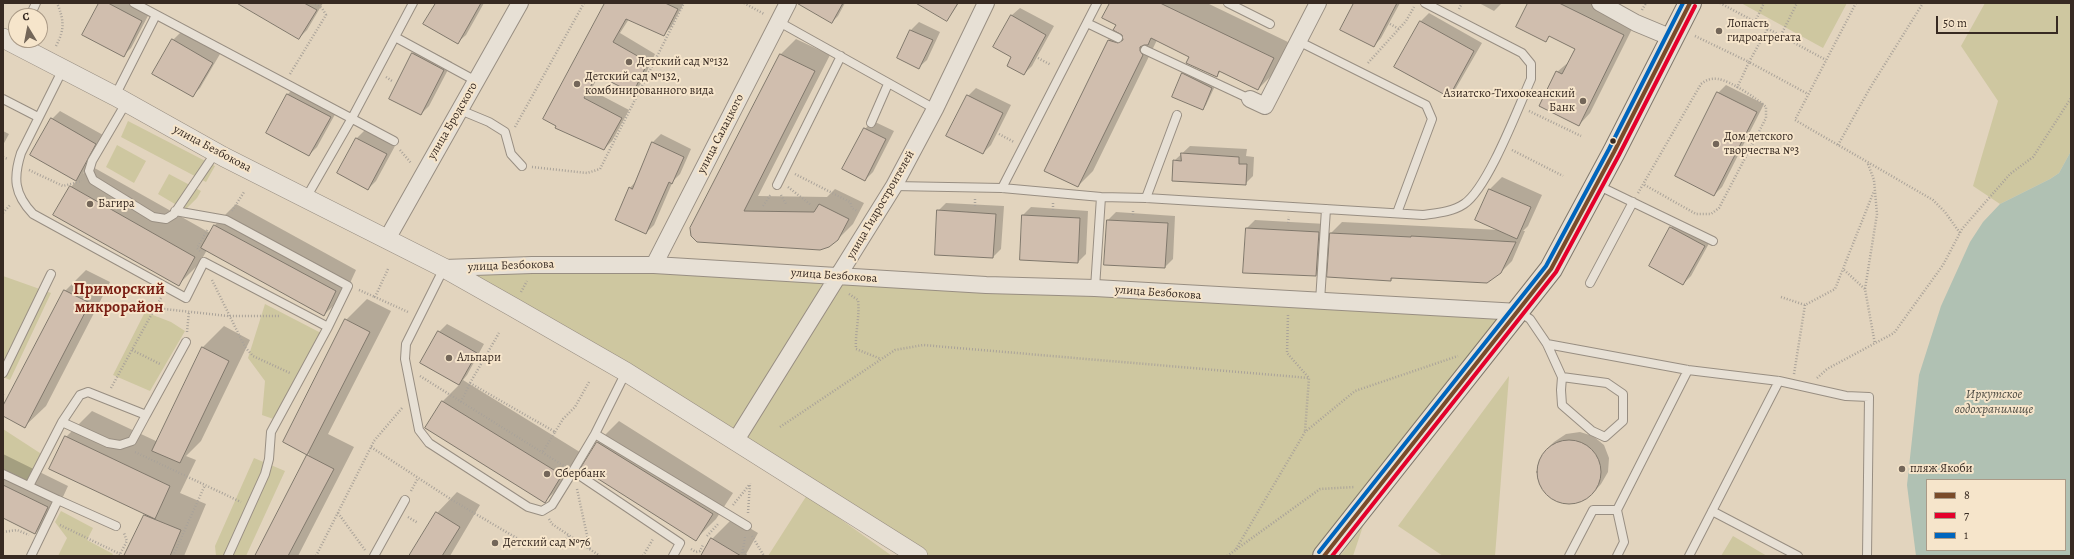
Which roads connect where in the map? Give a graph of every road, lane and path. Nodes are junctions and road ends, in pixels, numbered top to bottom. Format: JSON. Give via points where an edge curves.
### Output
{"nodes":[{"id":1,"x":57,"y":3,"type":"edge"},
{"id":2,"x":134,"y":3,"type":"edge"},
{"id":3,"x":314,"y":3,"type":"edge"},
{"id":4,"x":413,"y":3,"type":"edge"},
{"id":5,"x":520,"y":3,"type":"edge"},
{"id":6,"x":584,"y":3,"type":"edge"},
{"id":7,"x":684,"y":3,"type":"edge"},
{"id":8,"x":744,"y":3,"type":"edge"},
{"id":9,"x":788,"y":3,"type":"edge"},
{"id":10,"x":986,"y":3,"type":"edge"},
{"id":11,"x":1097,"y":3,"type":"edge"},
{"id":12,"x":1228,"y":3,"type":"edge"},
{"id":13,"x":1318,"y":3,"type":"edge"},
{"id":14,"x":1416,"y":3,"type":"edge"},
{"id":15,"x":1425,"y":3,"type":"edge"},
{"id":16,"x":1600,"y":3,"type":"edge"},
{"id":17,"x":1690,"y":3,"type":"edge"},
{"id":18,"x":1720,"y":3,"type":"edge"},
{"id":19,"x":1764,"y":3,"type":"edge"},
{"id":20,"x":1797,"y":3,"type":"edge"},
{"id":21,"x":1856,"y":3,"type":"edge"},
{"id":22,"x":1923,"y":3,"type":"edge"},
{"id":23,"x":144,"y":5,"type":"edge"},
{"id":24,"x":156,"y":15,"type":"junction"},
{"id":25,"x":779,"y":22,"type":"junction"},
{"id":26,"x":1754,"y":22,"type":"junction"},
{"id":27,"x":1087,"y":23,"type":"junction"},
{"id":28,"x":1270,"y":24,"type":"dead end"},
{"id":29,"x":1390,"y":24,"type":"dead end"},
{"id":30,"x":1399,"y":28,"type":"junction"},
{"id":31,"x":1768,"y":28,"type":"junction"},
{"id":32,"x":1781,"y":35,"type":"junction"},
{"id":33,"x":1694,"y":36,"type":"dead end"},
{"id":34,"x":395,"y":37,"type":"junction"},
{"id":35,"x":1118,"y":38,"type":"dead end"},
{"id":36,"x":1672,"y":38,"type":"junction"},
{"id":37,"x":1298,"y":41,"type":"junction"},
{"id":38,"x":25,"y":48,"type":"edge"},
{"id":39,"x":1145,"y":50,"type":"dead end"},
{"id":40,"x":53,"y":52,"type":"dead end"},
{"id":41,"x":841,"y":56,"type":"junction"},
{"id":42,"x":1826,"y":60,"type":"junction"},
{"id":43,"x":1749,"y":62,"type":"junction"},
{"id":44,"x":63,"y":69,"type":"junction"},
{"id":45,"x":1360,"y":72,"type":"junction"},
{"id":46,"x":476,"y":81,"type":"junction"},
{"id":47,"x":285,"y":83,"type":"junction"},
{"id":48,"x":888,"y":84,"type":"junction"},
{"id":49,"x":1736,"y":88,"type":"junction"},
{"id":50,"x":1808,"y":94,"type":"junction"},
{"id":51,"x":2071,"y":98,"type":"edge"},
{"id":52,"x":3,"y":99,"type":"edge"},
{"id":53,"x":1250,"y":99,"type":"joint"},
{"id":54,"x":120,"y":100,"type":"junction"},
{"id":55,"x":1519,"y":106,"type":"junction"},
{"id":56,"x":935,"y":109,"type":"junction"},
{"id":57,"x":460,"y":110,"type":"junction"},
{"id":58,"x":1177,"y":115,"type":"dead end"},
{"id":59,"x":38,"y":117,"type":"junction"},
{"id":60,"x":352,"y":118,"type":"junction"},
{"id":61,"x":871,"y":123,"type":"dead end"},
{"id":62,"x":1581,"y":136,"type":"dead end"},
{"id":63,"x":508,"y":140,"type":"junction"},
{"id":64,"x":394,"y":141,"type":"joint"},
{"id":65,"x":1501,"y":144,"type":"junction"},
{"id":66,"x":1838,"y":144,"type":"junction"},
{"id":67,"x":216,"y":152,"type":"junction"},
{"id":68,"x":3,"y":157,"type":"edge"},
{"id":69,"x":1867,"y":162,"type":"junction"},
{"id":70,"x":411,"y":163,"type":"dead end"},
{"id":71,"x":18,"y":164,"type":"junction"},
{"id":72,"x":522,"y":166,"type":"joint"},
{"id":73,"x":786,"y":168,"type":"junction"},
{"id":74,"x":1563,"y":176,"type":"dead end"},
{"id":75,"x":92,"y":178,"type":"junction"},
{"id":76,"x":1643,"y":184,"type":"junction"},
{"id":77,"x":777,"y":185,"type":"dead end"},
{"id":78,"x":1596,"y":185,"type":"junction"},
{"id":79,"x":894,"y":186,"type":"junction"},
{"id":80,"x":1002,"y":188,"type":"junction"},
{"id":81,"x":1875,"y":189,"type":"junction"},
{"id":82,"x":244,"y":192,"type":"dead end"},
{"id":83,"x":1101,"y":197,"type":"junction"},
{"id":84,"x":306,"y":198,"type":"junction"},
{"id":85,"x":1146,"y":198,"type":"junction"},
{"id":86,"x":1633,"y":202,"type":"junction"},
{"id":87,"x":1326,"y":209,"type":"junction"},
{"id":88,"x":175,"y":211,"type":"junction"},
{"id":89,"x":857,"y":211,"type":"dead end"},
{"id":90,"x":1397,"y":213,"type":"junction"},
{"id":91,"x":214,"y":218,"type":"junction"},
{"id":92,"x":226,"y":220,"type":"junction"},
{"id":93,"x":1960,"y":233,"type":"junction"},
{"id":94,"x":386,"y":240,"type":"junction"},
{"id":95,"x":1714,"y":241,"type":"dead end"},
{"id":96,"x":204,"y":262,"type":"junction"},
{"id":97,"x":654,"y":264,"type":"junction"},
{"id":98,"x":444,"y":268,"type":"junction"},
{"id":99,"x":388,"y":269,"type":"dead end"},
{"id":100,"x":1844,"y":270,"type":"junction"},
{"id":101,"x":51,"y":274,"type":"dead end"},
{"id":102,"x":839,"y":276,"type":"junction"},
{"id":103,"x":528,"y":280,"type":"dead end"},
{"id":104,"x":1590,"y":283,"type":"dead end"},
{"id":105,"x":348,"y":286,"type":"junction"},
{"id":106,"x":167,"y":288,"type":"junction"},
{"id":107,"x":1096,"y":288,"type":"junction"},
{"id":108,"x":1865,"y":289,"type":"junction"},
{"id":109,"x":847,"y":292,"type":"dead end"},
{"id":110,"x":521,"y":293,"type":"dead end"},
{"id":111,"x":375,"y":297,"type":"junction"},
{"id":112,"x":1781,"y":297,"type":"dead end"},
{"id":113,"x":186,"y":298,"type":"junction"},
{"id":114,"x":1320,"y":301,"type":"junction"},
{"id":115,"x":1805,"y":305,"type":"junction"},
{"id":116,"x":155,"y":308,"type":"junction"},
{"id":117,"x":189,"y":312,"type":"junction"},
{"id":118,"x":1519,"y":312,"type":"junction"},
{"id":119,"x":1288,"y":314,"type":"dead end"},
{"id":120,"x":228,"y":316,"type":"junction"},
{"id":121,"x":304,"y":316,"type":"junction"},
{"id":122,"x":420,"y":317,"type":"junction"},
{"id":123,"x":328,"y":327,"type":"junction"},
{"id":124,"x":499,"y":333,"type":"dead end"},
{"id":125,"x":186,"y":342,"type":"joint"},
{"id":126,"x":1547,"y":344,"type":"junction"},
{"id":127,"x":1875,"y":344,"type":"junction"},
{"id":128,"x":132,"y":350,"type":"junction"},
{"id":129,"x":1463,"y":354,"type":"dead end"},
{"id":130,"x":150,"y":358,"type":"dead end"},
{"id":131,"x":882,"y":359,"type":"junction"},
{"id":132,"x":407,"y":368,"type":"junction"},
{"id":133,"x":1688,"y":370,"type":"junction"},
{"id":134,"x":626,"y":372,"type":"junction"},
{"id":135,"x":3,"y":373,"type":"edge"},
{"id":136,"x":300,"y":377,"type":"junction"},
{"id":137,"x":1562,"y":377,"type":"junction"},
{"id":138,"x":1309,"y":378,"type":"junction"},
{"id":139,"x":1779,"y":381,"type":"junction"},
{"id":140,"x":589,"y":382,"type":"dead end"},
{"id":141,"x":470,"y":383,"type":"junction"},
{"id":142,"x":1792,"y":384,"type":"junction"},
{"id":143,"x":1807,"y":388,"type":"junction"},
{"id":144,"x":106,"y":399,"type":"junction"},
{"id":145,"x":461,"y":402,"type":"junction"},
{"id":146,"x":402,"y":408,"type":"dead end"},
{"id":147,"x":146,"y":415,"type":"junction"},
{"id":148,"x":62,"y":422,"type":"junction"},
{"id":149,"x":780,"y":427,"type":"dead end"},
{"id":150,"x":555,"y":432,"type":"junction"},
{"id":151,"x":1305,"y":432,"type":"junction"},
{"id":152,"x":595,"y":434,"type":"junction"},
{"id":153,"x":736,"y":440,"type":"junction"},
{"id":154,"x":120,"y":445,"type":"junction"},
{"id":155,"x":371,"y":447,"type":"junction"},
{"id":156,"x":542,"y":453,"type":"junction"},
{"id":157,"x":573,"y":471,"type":"junction"},
{"id":158,"x":3,"y":474,"type":"edge"},
{"id":159,"x":205,"y":485,"type":"junction"},
{"id":160,"x":30,"y":486,"type":"junction"},
{"id":161,"x":1358,"y":487,"type":"dead end"},
{"id":162,"x":232,"y":498,"type":"dead end"},
{"id":163,"x":58,"y":500,"type":"junction"},
{"id":164,"x":406,"y":500,"type":"dead end"},
{"id":165,"x":1617,"y":510,"type":"junction"},
{"id":166,"x":542,"y":511,"type":"junction"},
{"id":167,"x":1712,"y":511,"type":"junction"},
{"id":168,"x":338,"y":513,"type":"junction"},
{"id":169,"x":48,"y":520,"type":"junction"},
{"id":170,"x":116,"y":526,"type":"joint"},
{"id":171,"x":747,"y":526,"type":"dead end"},
{"id":172,"x":659,"y":529,"type":"junction"},
{"id":173,"x":3,"y":532,"type":"edge"},
{"id":174,"x":570,"y":535,"type":"junction"},
{"id":175,"x":745,"y":535,"type":"dead end"},
{"id":176,"x":39,"y":539,"type":"junction"},
{"id":177,"x":590,"y":549,"type":"junction"},
{"id":178,"x":742,"y":549,"type":"junction"},
{"id":179,"x":1236,"y":549,"type":"junction"},
{"id":180,"x":120,"y":555,"type":"edge"},
{"id":181,"x":31,"y":556,"type":"edge"},
{"id":182,"x":173,"y":556,"type":"edge"},
{"id":183,"x":228,"y":556,"type":"edge"},
{"id":184,"x":316,"y":556,"type":"edge"},
{"id":185,"x":370,"y":556,"type":"edge"},
{"id":186,"x":374,"y":556,"type":"edge"},
{"id":187,"x":600,"y":556,"type":"edge"},
{"id":188,"x":643,"y":556,"type":"edge"},
{"id":189,"x":673,"y":556,"type":"edge"},
{"id":190,"x":741,"y":556,"type":"edge"},
{"id":191,"x":746,"y":556,"type":"edge"},
{"id":192,"x":918,"y":556,"type":"edge"},
{"id":193,"x":1226,"y":556,"type":"edge"},
{"id":194,"x":1324,"y":556,"type":"edge"},
{"id":195,"x":1569,"y":556,"type":"edge"},
{"id":196,"x":1618,"y":556,"type":"edge"},
{"id":197,"x":1689,"y":556,"type":"edge"},
{"id":198,"x":1798,"y":556,"type":"edge"},
{"id":199,"x":1867,"y":556,"type":"edge"}],
"edges":[{"from":1,"to":40,"type":"path","via":[[62,15],[63,33]]},
{"from":2,"to":23,"type":"lane"},
{"from":3,"to":47,"type":"path","via":[[326,14]]},
{"from":4,"to":34,"type":"lane"},
{"from":5,"to":46,"type":"street","name":"улица Бродского"},
{"from":6,"to":63,"type":"path"},
{"from":7,"to":72,"type":"path","via":[[600,169],[587,173]]},
{"from":8,"to":25,"type":"path"},
{"from":9,"to":25,"type":"street","name":"улица Салацкого"},
{"from":10,"to":56,"type":"street","name":"улица Гидростроителей"},
{"from":11,"to":27,"type":"lane"},
{"from":12,"to":28,"type":"lane"},
{"from":13,"to":37,"type":"street"},
{"from":14,"to":30,"type":"path"},
{"from":15,"to":55,"type":"lane","via":[[1522,53],[1531,64],[1531,79]]},
{"from":16,"to":36,"type":"street"},
{"from":17,"to":36,"type":"main road"},
{"from":18,"to":26,"type":"path"},
{"from":19,"to":26,"type":"path"},
{"from":20,"to":32,"type":"path"},
{"from":21,"to":42,"type":"path"},
{"from":22,"to":66,"type":"path"},
{"from":23,"to":24,"type":"lane"},
{"from":24,"to":47,"type":"lane"},
{"from":24,"to":54,"type":"lane"},
{"from":25,"to":41,"type":"lane"},
{"from":25,"to":97,"type":"street","name":"улица Салацкого"},
{"from":26,"to":31,"type":"path"},
{"from":27,"to":35,"type":"lane"},
{"from":27,"to":80,"type":"lane"},
{"from":29,"to":30,"type":"path"},
{"from":30,"to":45,"type":"path"},
{"from":31,"to":32,"type":"path"},
{"from":31,"to":43,"type":"path"},
{"from":32,"to":42,"type":"path"},
{"from":33,"to":43,"type":"path"},
{"from":34,"to":46,"type":"lane"},
{"from":34,"to":60,"type":"lane"},
{"from":36,"to":78,"type":"main road"},
{"from":37,"to":45,"type":"lane"},
{"from":37,"to":53,"type":"street","via":[[1265,106]]},
{"from":38,"to":44,"type":"street","name":"улица Безбокова"},
{"from":39,"to":53,"type":"lane"},
{"from":41,"to":48,"type":"lane"},
{"from":41,"to":73,"type":"lane"},
{"from":42,"to":50,"type":"path"},
{"from":43,"to":49,"type":"path"},
{"from":43,"to":50,"type":"path"},
{"from":44,"to":54,"type":"street","name":"улица Безбокова"},
{"from":44,"to":59,"type":"lane"},
{"from":45,"to":90,"type":"lane","via":[[1426,105],[1432,119]]},
{"from":46,"to":57,"type":"street","name":"улица Бродского"},
{"from":47,"to":60,"type":"lane"},
{"from":48,"to":56,"type":"lane"},
{"from":48,"to":61,"type":"lane"},
{"from":49,"to":76,"type":"path","via":[[1719,79],[1708,79],[1701,84]]},
{"from":49,"to":76,"type":"path","via":[[1760,101],[1766,107],[1766,118],[1719,208],[1711,214],[1696,214]]},
{"from":50,"to":66,"type":"path","via":[[1795,120]]},
{"from":51,"to":93,"type":"path","via":[[2033,157],[2010,174]]},
{"from":52,"to":59,"type":"lane"},
{"from":54,"to":67,"type":"street","name":"улица Безбокова"},
{"from":54,"to":75,"type":"lane","via":[[92,162],[89,171]]},
{"from":55,"to":62,"type":"path"},
{"from":55,"to":65,"type":"lane"},
{"from":56,"to":79,"type":"street","name":"улица Гидростроителей"},
{"from":57,"to":63,"type":"lane","via":[[489,122],[505,132]]},
{"from":57,"to":94,"type":"street","name":"улица Бродского"},
{"from":58,"to":85,"type":"lane"},
{"from":59,"to":71,"type":"lane"},
{"from":60,"to":64,"type":"lane"},
{"from":60,"to":84,"type":"lane"},
{"from":63,"to":72,"type":"lane","via":[[511,154]]},
{"from":64,"to":70,"type":"path"},
{"from":65,"to":74,"type":"path"},
{"from":65,"to":90,"type":"lane","via":[[1483,183],[1465,204],[1450,211],[1423,215]]},
{"from":66,"to":69,"type":"path"},
{"from":67,"to":84,"type":"street","name":"улица Безбокова"},
{"from":67,"to":88,"type":"lane"},
{"from":68,"to":71,"type":"path"},
{"from":69,"to":81,"type":"path"},
{"from":69,"to":93,"type":"path","via":[[1933,200]]},
{"from":71,"to":75,"type":"path","via":[[63,186]]},
{"from":71,"to":106,"type":"lane","via":[[16,183],[24,204],[33,214]]},
{"from":73,"to":77,"type":"lane"},
{"from":73,"to":89,"type":"path","via":[[850,202],[852,208]]},
{"from":75,"to":88,"type":"lane","via":[[153,217],[166,219]]},
{"from":76,"to":86,"type":"path"},
{"from":78,"to":86,"type":"lane"},
{"from":78,"to":118,"type":"main road","via":[[1551,269]]},
{"from":79,"to":80,"type":"lane"},
{"from":79,"to":102,"type":"street","name":"улица Гидростроителей"},
{"from":80,"to":83,"type":"lane"},
{"from":81,"to":100,"type":"path"},
{"from":81,"to":108,"type":"path","via":[[1876,214]]},
{"from":82,"to":92,"type":"path"},
{"from":83,"to":85,"type":"lane"},
{"from":83,"to":107,"type":"lane"},
{"from":84,"to":94,"type":"street","name":"улица Безбокова"},
{"from":85,"to":87,"type":"lane"},
{"from":86,"to":95,"type":"lane"},
{"from":86,"to":104,"type":"lane"},
{"from":87,"to":90,"type":"lane"},
{"from":87,"to":114,"type":"lane"},
{"from":88,"to":91,"type":"lane"},
{"from":91,"to":92,"type":"lane"},
{"from":91,"to":96,"type":"path","via":[[197,248],[207,255]]},
{"from":92,"to":105,"type":"lane"},
{"from":93,"to":127,"type":"path","via":[[1943,265],[1894,333]]},
{"from":94,"to":98,"type":"street","name":"улица Безбокова"},
{"from":96,"to":113,"type":"lane"},
{"from":96,"to":120,"type":"path"},
{"from":96,"to":121,"type":"lane"},
{"from":97,"to":98,"type":"street","name":"улица Безбокова","via":[[532,264]]},
{"from":97,"to":102,"type":"street","name":"улица Безбокова"},
{"from":98,"to":122,"type":"lane"},
{"from":98,"to":134,"type":"street","name":"улица Безбокова"},
{"from":99,"to":111,"type":"path"},
{"from":100,"to":108,"type":"path"},
{"from":100,"to":115,"type":"path","via":[[1835,289]]},
{"from":101,"to":135,"type":"lane"},
{"from":102,"to":107,"type":"street","name":"улица Безбокова","via":[[986,285]]},
{"from":102,"to":153,"type":"street","name":"улица Гидростроителей"},
{"from":103,"to":110,"type":"path"},
{"from":105,"to":111,"type":"path"},
{"from":105,"to":123,"type":"lane"},
{"from":106,"to":113,"type":"lane"},
{"from":106,"to":116,"type":"path"},
{"from":107,"to":114,"type":"street","name":"улица Безбокова"},
{"from":108,"to":127,"type":"path"},
{"from":109,"to":131,"type":"path","via":[[858,300],[856,349]]},
{"from":111,"to":122,"type":"path"},
{"from":112,"to":115,"type":"path"},
{"from":113,"to":117,"type":"path"},
{"from":114,"to":118,"type":"street","name":"улица Безбокова"},
{"from":115,"to":142,"type":"path"},
{"from":116,"to":117,"type":"path"},
{"from":116,"to":128,"type":"path"},
{"from":117,"to":120,"type":"path"},
{"from":117,"to":125,"type":"path"},
{"from":118,"to":126,"type":"lane","via":[[1530,319]]},
{"from":118,"to":194,"type":"main road"},
{"from":119,"to":138,"type":"path","via":[[1287,353]]},
{"from":120,"to":121,"type":"path"},
{"from":120,"to":136,"type":"path","via":[[245,347],[253,356]]},
{"from":121,"to":123,"type":"lane"},
{"from":122,"to":132,"type":"lane","via":[[406,344]]},
{"from":123,"to":136,"type":"lane"},
{"from":124,"to":141,"type":"path"},
{"from":125,"to":147,"type":"lane"},
{"from":126,"to":133,"type":"lane"},
{"from":126,"to":137,"type":"lane"},
{"from":127,"to":143,"type":"path","via":[[1827,369]]},
{"from":128,"to":130,"type":"path"},
{"from":128,"to":144,"type":"path"},
{"from":129,"to":151,"type":"path","via":[[1355,391]]},
{"from":131,"to":138,"type":"path","via":[[895,350],[923,345]]},
{"from":131,"to":149,"type":"path"},
{"from":132,"to":145,"type":"path"},
{"from":132,"to":166,"type":"lane","via":[[419,430],[429,443],[528,507]]},
{"from":133,"to":139,"type":"lane"},
{"from":133,"to":165,"type":"lane"},
{"from":134,"to":152,"type":"lane"},
{"from":134,"to":153,"type":"street","name":"улица Безбокова"},
{"from":136,"to":183,"type":"lane","via":[[270,432],[269,459],[265,474]]},
{"from":137,"to":137,"type":"lane","via":[[1562,406],[1592,431],[1605,437],[1623,420],[1623,394],[1607,384]]},
{"from":138,"to":151,"type":"path"},
{"from":139,"to":142,"type":"lane"},
{"from":139,"to":167,"type":"lane"},
{"from":140,"to":150,"type":"path","via":[[576,407],[563,419]]},
{"from":141,"to":145,"type":"path"},
{"from":141,"to":150,"type":"path"},
{"from":142,"to":143,"type":"lane"},
{"from":143,"to":199,"type":"lane","via":[[1846,396],[1869,397]]},
{"from":144,"to":147,"type":"lane"},
{"from":144,"to":148,"type":"lane","via":[[88,392],[80,395]]},
{"from":145,"to":156,"type":"path"},
{"from":146,"to":155,"type":"path"},
{"from":147,"to":154,"type":"lane","via":[[132,441]]},
{"from":148,"to":154,"type":"lane","via":[[108,443]]},
{"from":148,"to":160,"type":"lane"},
{"from":150,"to":156,"type":"path"},
{"from":151,"to":179,"type":"path"},
{"from":152,"to":157,"type":"lane"},
{"from":152,"to":171,"type":"lane"},
{"from":153,"to":192,"type":"street","name":"улица Безбокова"},
{"from":154,"to":159,"type":"path"},
{"from":155,"to":168,"type":"path"},
{"from":155,"to":174,"type":"path","via":[[452,500],[530,546],[546,547],[565,540]]},
{"from":156,"to":157,"type":"path"},
{"from":157,"to":166,"type":"lane","via":[[552,504]]},
{"from":157,"to":172,"type":"lane"},
{"from":157,"to":177,"type":"path"},
{"from":158,"to":160,"type":"lane"},
{"from":159,"to":162,"type":"path"},
{"from":159,"to":182,"type":"path"},
{"from":160,"to":163,"type":"lane"},
{"from":161,"to":179,"type":"path","via":[[1320,490]]},
{"from":163,"to":169,"type":"lane"},
{"from":163,"to":170,"type":"lane"},
{"from":164,"to":186,"type":"lane"},
{"from":165,"to":195,"type":"lane","via":[[1593,510]]},
{"from":165,"to":196,"type":"lane","via":[[1624,542]]},
{"from":166,"to":174,"type":"path","via":[[552,524]]},
{"from":167,"to":197,"type":"lane"},
{"from":167,"to":198,"type":"lane"},
{"from":168,"to":184,"type":"path"},
{"from":168,"to":185,"type":"path"},
{"from":169,"to":176,"type":"lane"},
{"from":169,"to":180,"type":"path"},
{"from":170,"to":180,"type":"path","via":[[125,534],[126,541]]},
{"from":172,"to":188,"type":"path"},
{"from":172,"to":189,"type":"lane","via":[[680,543]]},
{"from":173,"to":176,"type":"path","via":[[16,530]]},
{"from":174,"to":177,"type":"path"},
{"from":175,"to":178,"type":"path"},
{"from":176,"to":181,"type":"lane"},
{"from":177,"to":187,"type":"path"},
{"from":178,"to":190,"type":"path"},
{"from":178,"to":191,"type":"path"},
{"from":179,"to":193,"type":"path"}]}
